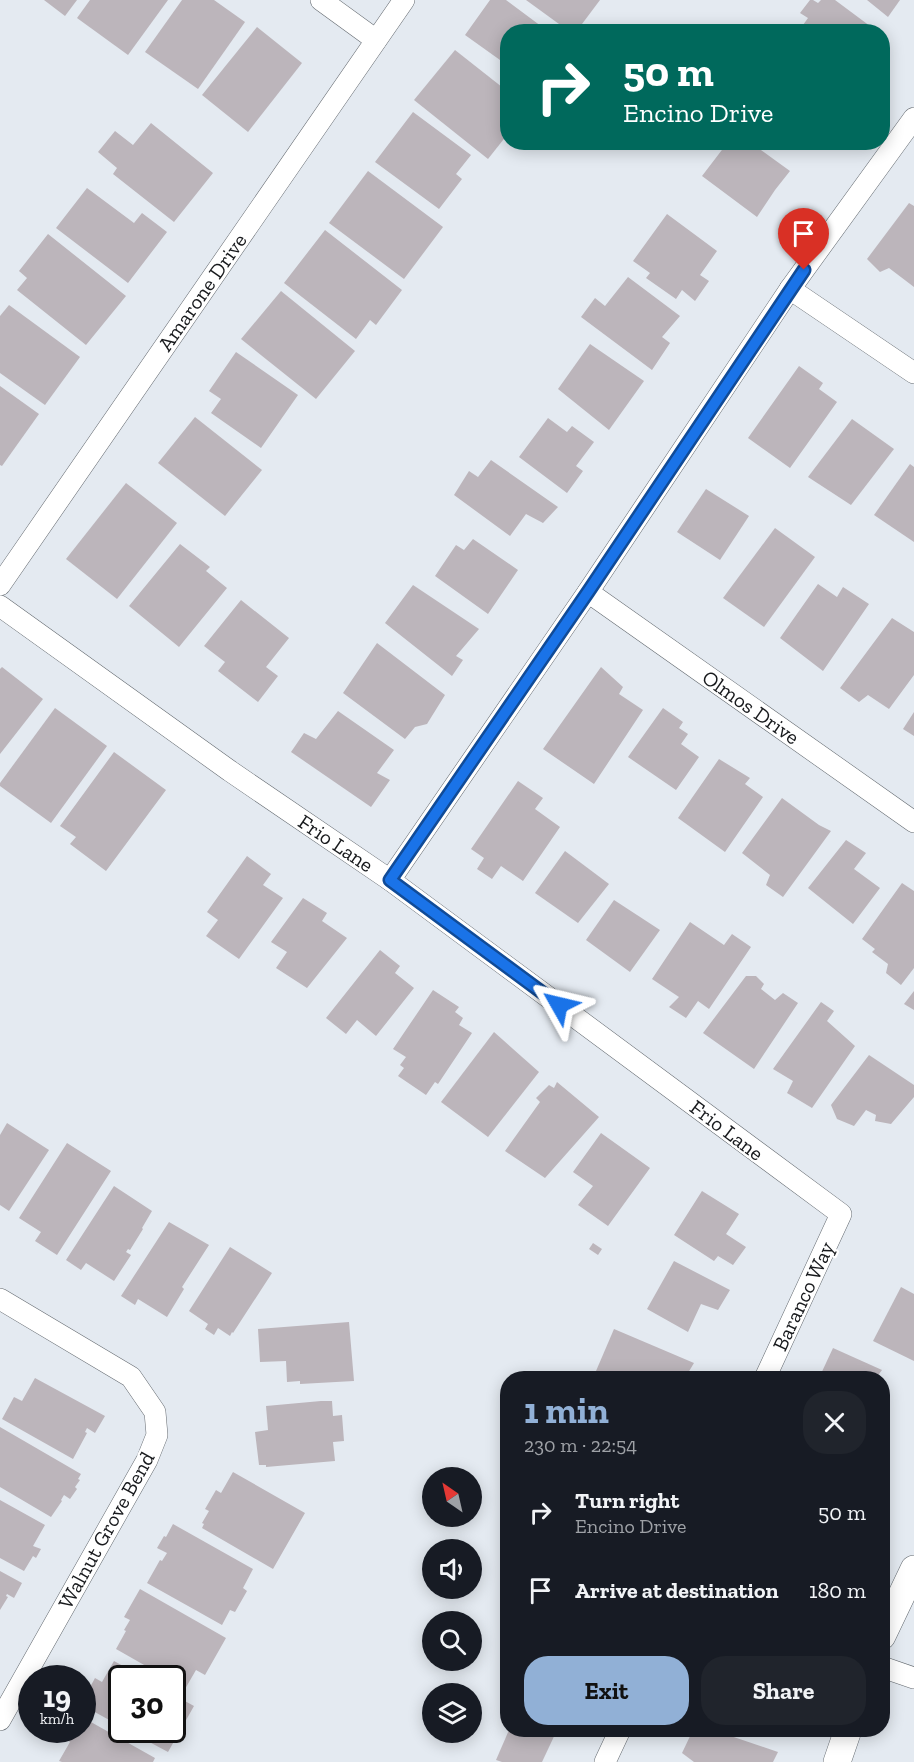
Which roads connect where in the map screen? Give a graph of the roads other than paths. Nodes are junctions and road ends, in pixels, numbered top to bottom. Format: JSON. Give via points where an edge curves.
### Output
{"nodes":[{"id":1,"x":321,"y":0,"type":"edge"},
{"id":2,"x":404,"y":0,"type":"edge"},
{"id":3,"x":376,"y":40,"type":"junction"},
{"id":4,"x":914,"y":118,"type":"edge"},
{"id":5,"x":790,"y":289,"type":"junction"},
{"id":6,"x":914,"y":373,"type":"edge"},
{"id":7,"x":0,"y":585,"type":"edge"},
{"id":8,"x":588,"y":592,"type":"junction"},
{"id":9,"x":0,"y":606,"type":"edge"},
{"id":10,"x":914,"y":822,"type":"edge"},
{"id":11,"x":390,"y":880,"type":"junction"},
{"id":12,"x":841,"y":1214,"type":"joint"},
{"id":13,"x":0,"y":1299,"type":"edge"},
{"id":14,"x":768,"y":1371,"type":"edge"},
{"id":15,"x":914,"y":1569,"type":"edge"},
{"id":16,"x":890,"y":1619,"type":"edge"},
{"id":17,"x":890,"y":1670,"type":"edge"},
{"id":18,"x":914,"y":1678,"type":"edge"},
{"id":19,"x":0,"y":1720,"type":"edge"},
{"id":20,"x":616,"y":1737,"type":"edge"},
{"id":21,"x":846,"y":1737,"type":"edge"},
{"id":22,"x":604,"y":1762,"type":"edge"},
{"id":23,"x":837,"y":1762,"type":"edge"}],
"edges":[{"from":1,"to":3,"type":"street"},
{"from":2,"to":3,"type":"street","name":"Amarone Drive"},
{"from":3,"to":7,"type":"street","name":"Amarone Drive"},
{"from":4,"to":5,"type":"street"},
{"from":5,"to":6,"type":"street"},
{"from":5,"to":8,"type":"street"},
{"from":8,"to":10,"type":"street","name":"Olmos Drive"},
{"from":8,"to":11,"type":"street"},
{"from":9,"to":11,"type":"street","name":"Frio Lane"},
{"from":11,"to":12,"type":"street","name":"Frio Lane"},
{"from":12,"to":14,"type":"street","name":"Baranco Way"},
{"from":13,"to":19,"type":"street","name":"Walnut Grove Bend","via":[[131,1377],[155,1412],[157,1435],[147,1460]]},
{"from":15,"to":16,"type":"street"},
{"from":17,"to":18,"type":"street"},
{"from":20,"to":22,"type":"street"},
{"from":21,"to":23,"type":"street"}]}
